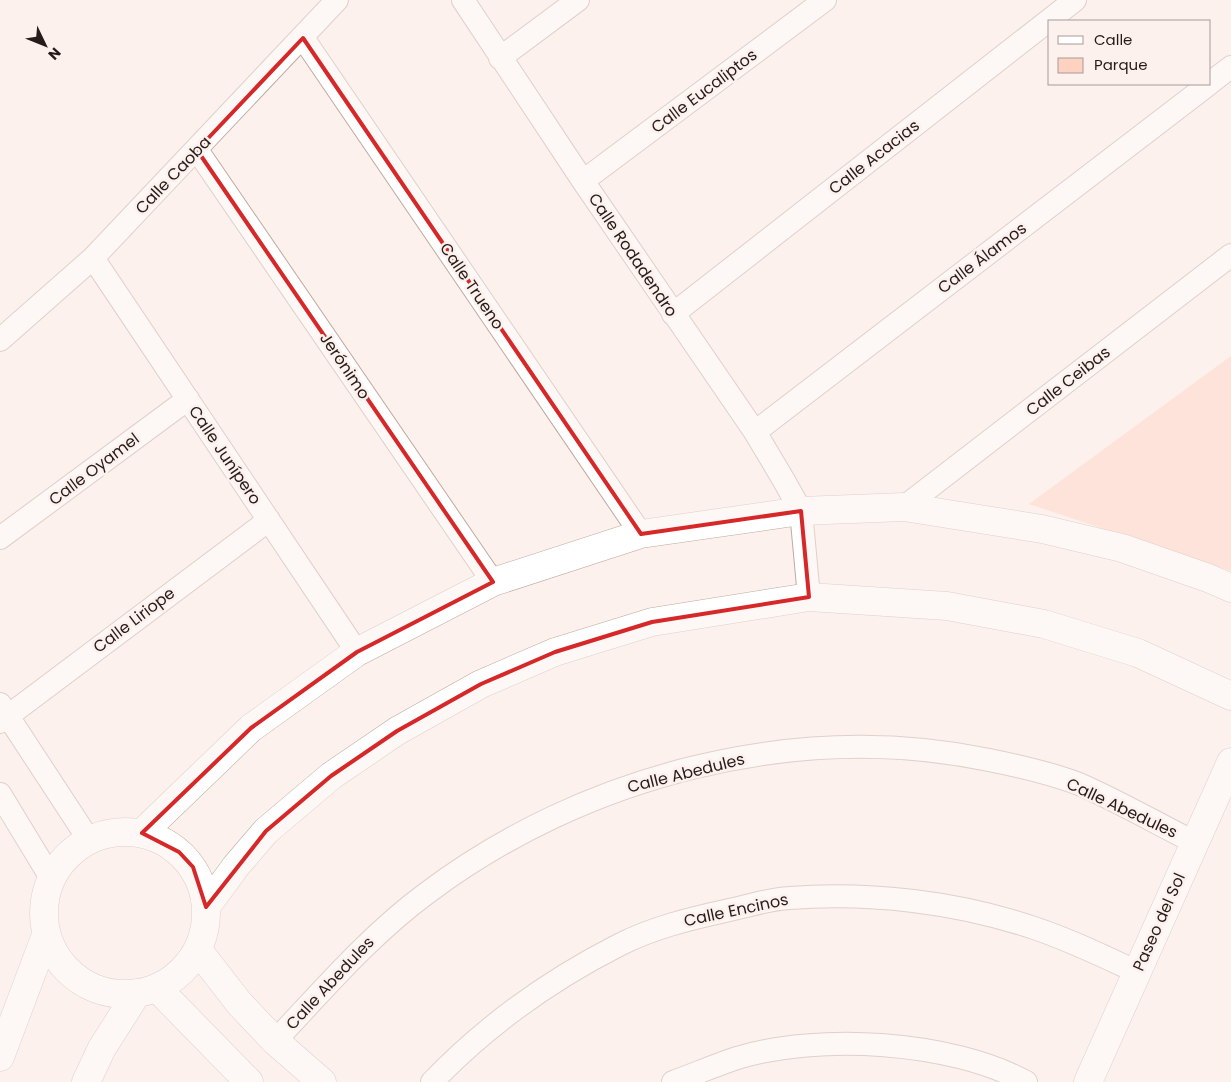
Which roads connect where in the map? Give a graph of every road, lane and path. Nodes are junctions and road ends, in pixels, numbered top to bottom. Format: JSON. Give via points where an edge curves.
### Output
{"nodes":[{"id":1,"x":337,"y":0,"type":"edge"},
{"id":2,"x":462,"y":0,"type":"edge"},
{"id":3,"x":578,"y":0,"type":"edge"},
{"id":4,"x":825,"y":0,"type":"edge"},
{"id":5,"x":1076,"y":0,"type":"edge"},
{"id":6,"x":1050,"y":20,"type":"edge"},
{"id":7,"x":1048,"y":22,"type":"edge"},
{"id":8,"x":302,"y":38,"type":"junction"},
{"id":9,"x":500,"y":58,"type":"junction"},
{"id":10,"x":1231,"y":67,"type":"edge"},
{"id":11,"x":1211,"y":83,"type":"edge"},
{"id":12,"x":1209,"y":85,"type":"edge"},
{"id":13,"x":197,"y":150,"type":"junction"},
{"id":14,"x":583,"y":181,"type":"junction"},
{"id":15,"x":1231,"y":255,"type":"edge"},
{"id":16,"x":94,"y":258,"type":"junction"},
{"id":17,"x":673,"y":314,"type":"junction"},
{"id":18,"x":0,"y":340,"type":"edge"},
{"id":19,"x":188,"y":399,"type":"junction"},
{"id":20,"x":755,"y":432,"type":"junction"},
{"id":21,"x":904,"y":507,"type":"junction"},
{"id":22,"x":801,"y":511,"type":"junction"},
{"id":23,"x":269,"y":520,"type":"junction"},
{"id":24,"x":641,"y":534,"type":"junction"},
{"id":25,"x":0,"y":538,"type":"edge"},
{"id":26,"x":493,"y":582,"type":"junction"},
{"id":27,"x":1231,"y":588,"type":"edge"},
{"id":28,"x":809,"y":597,"type":"junction"},
{"id":29,"x":358,"y":652,"type":"junction"},
{"id":30,"x":1231,"y":696,"type":"edge"},
{"id":31,"x":3,"y":714,"type":"edge"},
{"id":32,"x":1231,"y":762,"type":"edge"},
{"id":33,"x":0,"y":794,"type":"edge"},
{"id":34,"x":142,"y":833,"type":"junction"},
{"id":35,"x":90,"y":840,"type":"junction"},
{"id":36,"x":1194,"y":842,"type":"junction"},
{"id":37,"x":51,"y":878,"type":"junction"},
{"id":38,"x":206,"y":907,"type":"junction"},
{"id":39,"x":46,"y":935,"type":"junction"},
{"id":40,"x":198,"y":950,"type":"junction"},
{"id":41,"x":1137,"y":972,"type":"junction"},
{"id":42,"x":147,"y":991,"type":"junction"},
{"id":43,"x":276,"y":1041,"type":"junction"},
{"id":44,"x":0,"y":1057,"type":"edge"},
{"id":45,"x":86,"y":1082,"type":"edge"},
{"id":46,"x":249,"y":1082,"type":"edge"},
{"id":47,"x":322,"y":1082,"type":"edge"},
{"id":48,"x":432,"y":1082,"type":"edge"},
{"id":49,"x":674,"y":1082,"type":"edge"},
{"id":50,"x":1026,"y":1082,"type":"edge"},
{"id":51,"x":1088,"y":1082,"type":"edge"}],
"edges":[{"from":1,"to":8,"type":"street","name":"Calle Caoba"},
{"from":2,"to":9,"type":"street","name":"Calle Rodadendro"},
{"from":3,"to":9,"type":"street"},
{"from":4,"to":14,"type":"street","name":"Calle Eucaliptos"},
{"from":5,"to":6,"type":"street","name":"Calle Acacias"},
{"from":7,"to":17,"type":"street","name":"Calle Acacias"},
{"from":8,"to":13,"type":"street","name":"Calle Caoba"},
{"from":8,"to":24,"type":"street","name":"Calle Trueno"},
{"from":9,"to":14,"type":"street","name":"Calle Rodadendro"},
{"from":10,"to":11,"type":"street","name":"Calle Álamos"},
{"from":12,"to":20,"type":"street","name":"Calle Álamos"},
{"from":13,"to":16,"type":"street","name":"Calle Caoba"},
{"from":13,"to":26,"type":"street","name":"Jerónimo"},
{"from":14,"to":17,"type":"street","name":"Calle Rodadendro"},
{"from":15,"to":21,"type":"street","name":"Calle Ceibas"},
{"from":16,"to":18,"type":"street","name":"Calle Caoba"},
{"from":16,"to":19,"type":"street","name":"Calle Junípero"},
{"from":17,"to":20,"type":"street","name":"Calle Rodadendro"},
{"from":19,"to":23,"type":"street","name":"Calle Junípero"},
{"from":19,"to":25,"type":"street","name":"Calle Oyamel"},
{"from":20,"to":22,"type":"street","name":"Calle Rodadendro"},
{"from":21,"to":22,"type":"street"},
{"from":21,"to":27,"type":"street","via":[[1042,529],[1122,548]]},
{"from":22,"to":24,"type":"street"},
{"from":22,"to":28,"type":"street"},
{"from":23,"to":29,"type":"street","name":"Calle Junípero"},
{"from":23,"to":31,"type":"street","name":"Calle Liriope"},
{"from":24,"to":26,"type":"street"},
{"from":26,"to":29,"type":"street"},
{"from":28,"to":30,"type":"street","via":[[947,606],[1044,624],[1138,653]]},
{"from":28,"to":38,"type":"street","via":[[652,622],[555,652],[481,684],[397,731],[331,776],[266,831]]},
{"from":29,"to":34,"type":"street","via":[[251,728]]},
{"from":31,"to":35,"type":"street"},
{"from":32,"to":36,"type":"street","name":"Paseo del Sol"},
{"from":33,"to":37,"type":"street"},
{"from":34,"to":35,"type":"street","via":[[115,832]]},
{"from":34,"to":38,"type":"street","via":[[162,840],[193,867],[202,886]]},
{"from":35,"to":37,"type":"street","via":[[67,855]]},
{"from":36,"to":41,"type":"street","name":"Paseo del Sol"},
{"from":36,"to":43,"type":"street","name":"Calle Abedules","via":[[1078,784],[1021,766],[950,752],[890,746],[823,747],[726,760],[638,783],[560,814],[492,849],[427,892],[371,938]]},
{"from":37,"to":39,"type":"street","via":[[43,916]]},
{"from":38,"to":40,"type":"street"},
{"from":39,"to":42,"type":"street","via":[[54,954],[80,982],[118,994]]},
{"from":39,"to":44,"type":"street"},
{"from":40,"to":42,"type":"street","via":[[180,972]]},
{"from":40,"to":43,"type":"street","via":[[239,1002]]},
{"from":41,"to":48,"type":"street","name":"Calle Encinos","via":[[1033,927],[974,912],[931,903],[862,897],[788,898],[683,920],[620,944],[558,979],[489,1031]]},
{"from":41,"to":51,"type":"street","name":"Paseo del Sol"},
{"from":42,"to":45,"type":"street","via":[[102,1048]]},
{"from":42,"to":46,"type":"street"},
{"from":43,"to":47,"type":"street"},
{"from":49,"to":50,"type":"street","via":[[748,1056],[800,1046],[873,1043],[967,1060]]}]}
